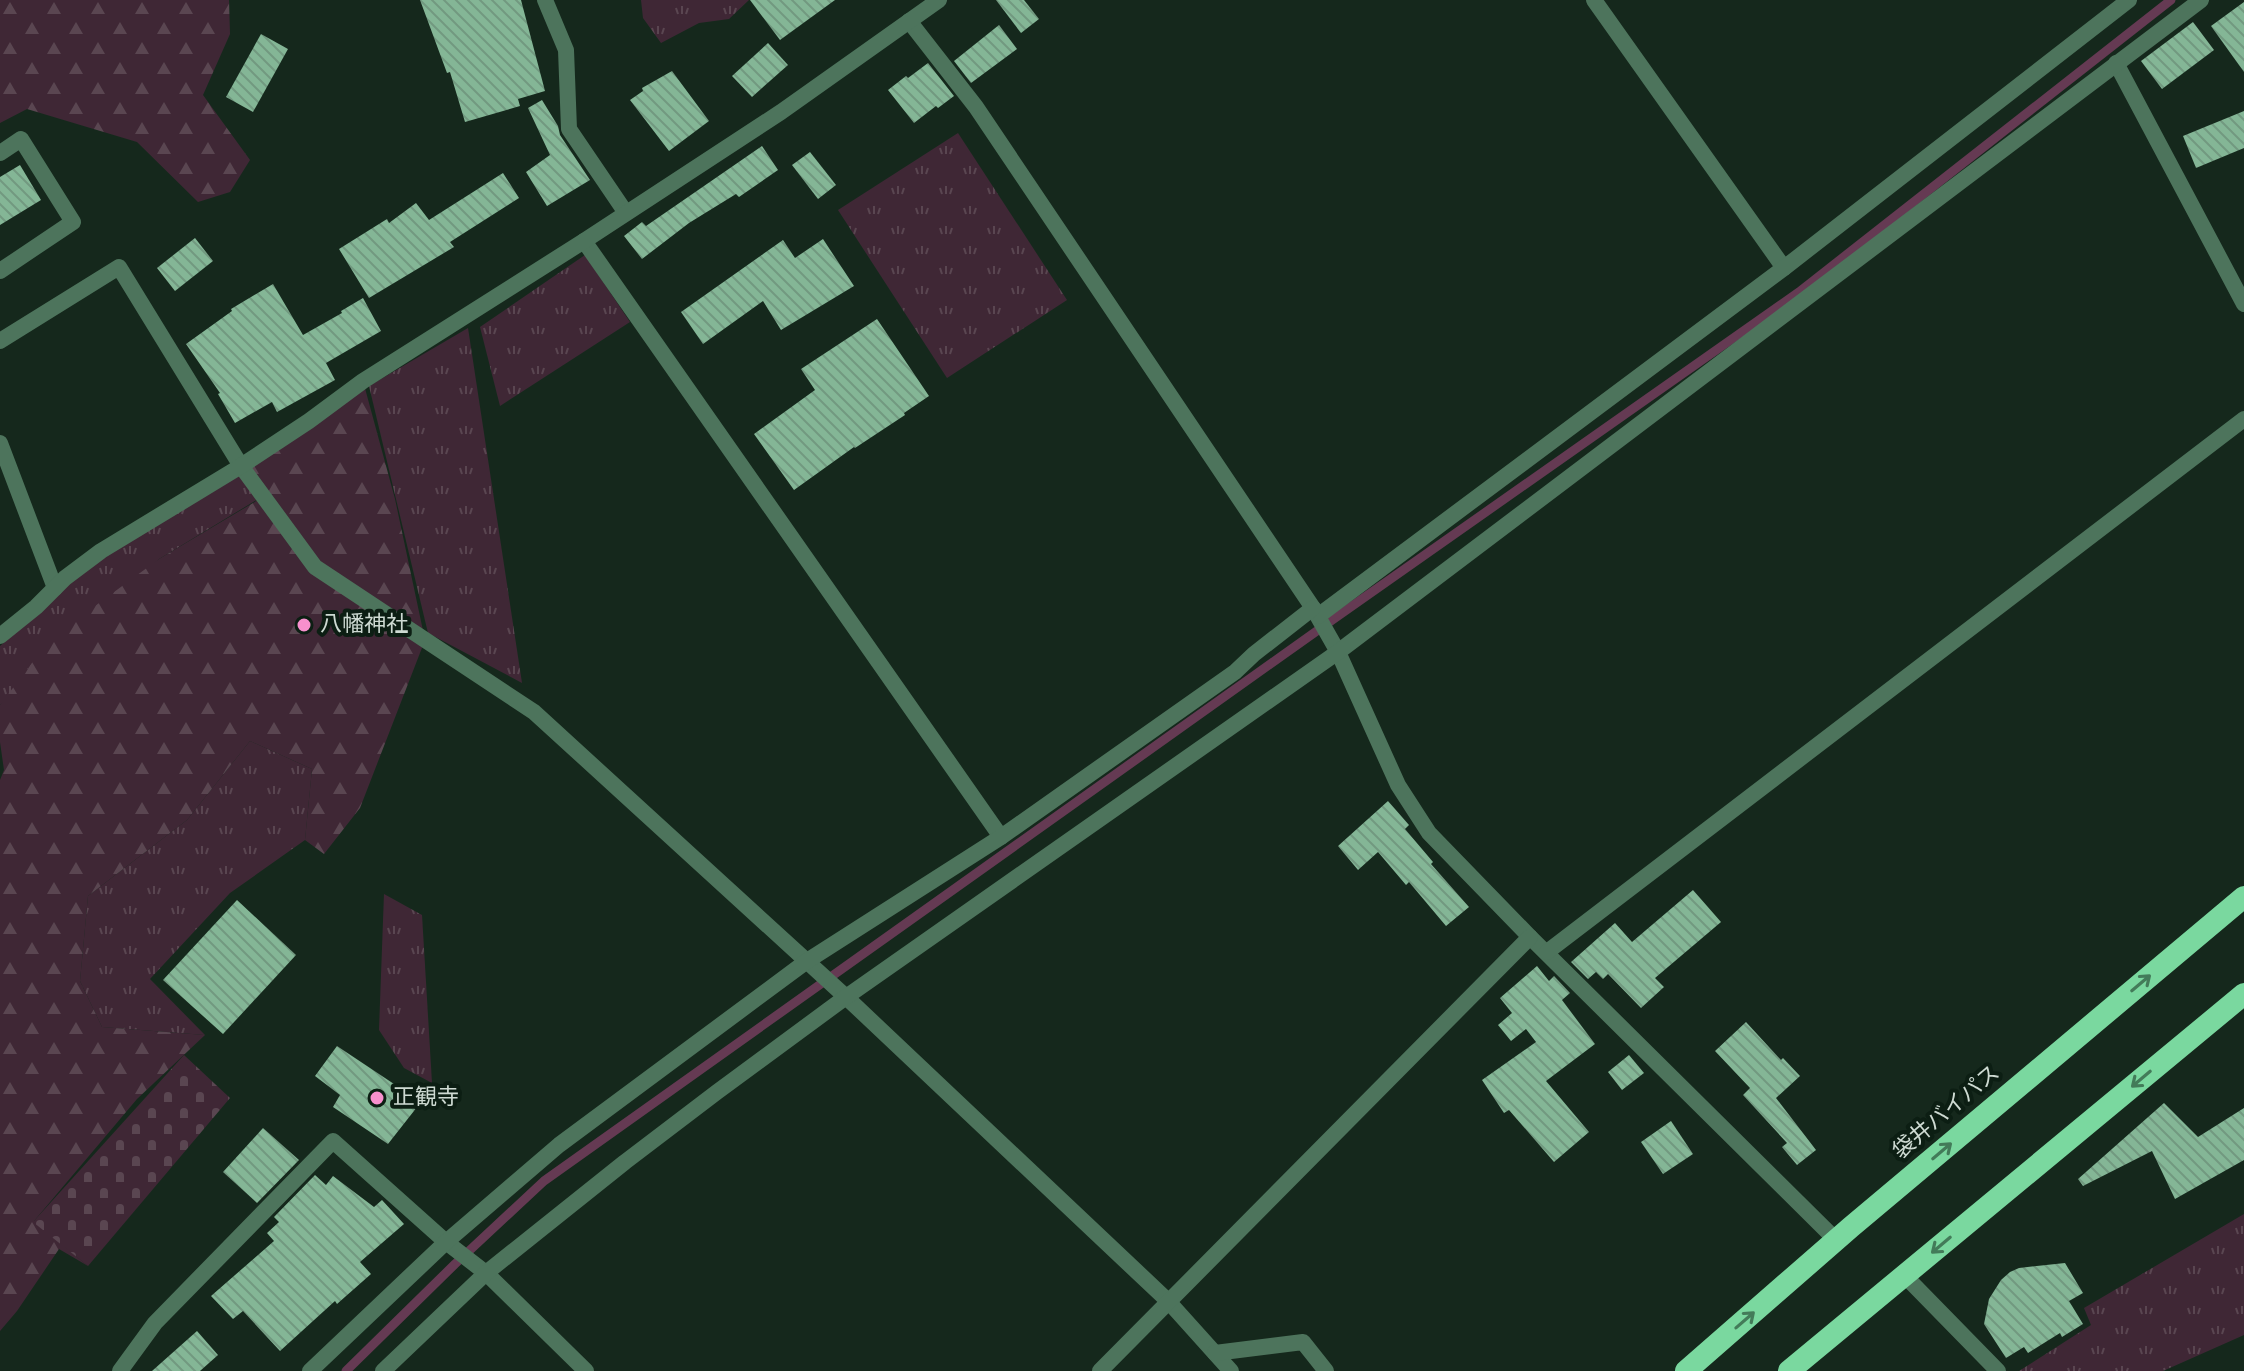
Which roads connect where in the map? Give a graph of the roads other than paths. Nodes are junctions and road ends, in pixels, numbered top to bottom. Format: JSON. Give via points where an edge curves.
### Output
{"nodes":[{"id":1,"x":545,"y":0,"type":"edge"},
{"id":2,"x":939,"y":0,"type":"edge"},
{"id":3,"x":1594,"y":0,"type":"edge"},
{"id":4,"x":2129,"y":0,"type":"edge"},
{"id":5,"x":2201,"y":0,"type":"edge"},
{"id":6,"x":909,"y":21,"type":"junction"},
{"id":7,"x":2116,"y":63,"type":"junction"},
{"id":8,"x":0,"y":153,"type":"edge"},
{"id":9,"x":626,"y":213,"type":"junction"},
{"id":10,"x":584,"y":241,"type":"junction"},
{"id":11,"x":1784,"y":268,"type":"junction"},
{"id":12,"x":0,"y":271,"type":"edge"},
{"id":13,"x":2244,"y":304,"type":"edge"},
{"id":14,"x":0,"y":341,"type":"edge"},
{"id":15,"x":2244,"y":419,"type":"edge"},
{"id":16,"x":0,"y":443,"type":"edge"},
{"id":17,"x":241,"y":466,"type":"junction"},
{"id":18,"x":55,"y":588,"type":"junction"},
{"id":19,"x":1316,"y":612,"type":"junction"},
{"id":20,"x":0,"y":636,"type":"edge"},
{"id":21,"x":1338,"y":652,"type":"junction"},
{"id":22,"x":1001,"y":837,"type":"junction"},
{"id":23,"x":2244,"y":897,"type":"edge"},
{"id":24,"x":1530,"y":937,"type":"junction"},
{"id":25,"x":1547,"y":952,"type":"junction"},
{"id":26,"x":810,"y":964,"type":"junction"},
{"id":27,"x":840,"y":991,"type":"junction"},
{"id":28,"x":2244,"y":994,"type":"edge"},
{"id":29,"x":1836,"y":1240,"type":"junction"},
{"id":30,"x":450,"y":1245,"type":"junction"},
{"id":31,"x":482,"y":1269,"type":"junction"},
{"id":32,"x":1904,"y":1275,"type":"junction"},
{"id":33,"x":1168,"y":1301,"type":"junction"},
{"id":34,"x":1215,"y":1353,"type":"junction"},
{"id":35,"x":120,"y":1371,"type":"edge"},
{"id":36,"x":310,"y":1371,"type":"edge"},
{"id":37,"x":383,"y":1371,"type":"edge"},
{"id":38,"x":586,"y":1371,"type":"edge"},
{"id":39,"x":1100,"y":1371,"type":"edge"},
{"id":40,"x":1231,"y":1371,"type":"edge"},
{"id":41,"x":1326,"y":1371,"type":"edge"},
{"id":42,"x":1686,"y":1371,"type":"edge"},
{"id":43,"x":1789,"y":1371,"type":"edge"},
{"id":44,"x":1998,"y":1371,"type":"edge"}],
"edges":[{"from":1,"to":9,"type":"street","via":[[566,50],[569,129]]},
{"from":2,"to":6,"type":"street"},
{"from":3,"to":11,"type":"street"},
{"from":4,"to":11,"type":"street"},
{"from":5,"to":7,"type":"street"},
{"from":6,"to":9,"type":"street"},
{"from":6,"to":19,"type":"street","via":[[976,107]]},
{"from":7,"to":13,"type":"street"},
{"from":7,"to":21,"type":"street"},
{"from":8,"to":12,"type":"street","via":[[21,139],[73,222]]},
{"from":9,"to":10,"type":"street"},
{"from":10,"to":17,"type":"street","via":[[363,381]]},
{"from":10,"to":22,"type":"street"},
{"from":11,"to":19,"type":"street"},
{"from":14,"to":17,"type":"street","via":[[119,267]]},
{"from":15,"to":25,"type":"street"},
{"from":16,"to":18,"type":"street"},
{"from":17,"to":18,"type":"street","via":[[101,551]]},
{"from":17,"to":26,"type":"street","via":[[315,567],[534,712]]},
{"from":18,"to":20,"type":"street"},
{"from":19,"to":21,"type":"street"},
{"from":19,"to":22,"type":"street"},
{"from":21,"to":24,"type":"street","via":[[1398,785],[1429,833]]},
{"from":21,"to":27,"type":"street"},
{"from":22,"to":26,"type":"street"},
{"from":29,"to":23,"type":"highway","name":"袋井バイパス","one_way":true},
{"from":24,"to":25,"type":"street"},
{"from":24,"to":33,"type":"street"},
{"from":25,"to":29,"type":"street"},
{"from":26,"to":27,"type":"street"},
{"from":26,"to":30,"type":"street","via":[[559,1145]]},
{"from":27,"to":31,"type":"street"},
{"from":27,"to":33,"type":"street"},
{"from":28,"to":32,"type":"highway","one_way":true},
{"from":42,"to":29,"type":"highway","name":"袋井バイパス","one_way":true},
{"from":30,"to":31,"type":"street"},
{"from":30,"to":35,"type":"street","via":[[333,1141],[160,1318]]},
{"from":30,"to":36,"type":"street"},
{"from":31,"to":37,"type":"street"},
{"from":31,"to":38,"type":"street"},
{"from":32,"to":43,"type":"highway"},
{"from":32,"to":44,"type":"street"},
{"from":33,"to":34,"type":"street"},
{"from":33,"to":39,"type":"street"},
{"from":34,"to":40,"type":"street"},
{"from":34,"to":41,"type":"street","via":[[1303,1342]]}]}
